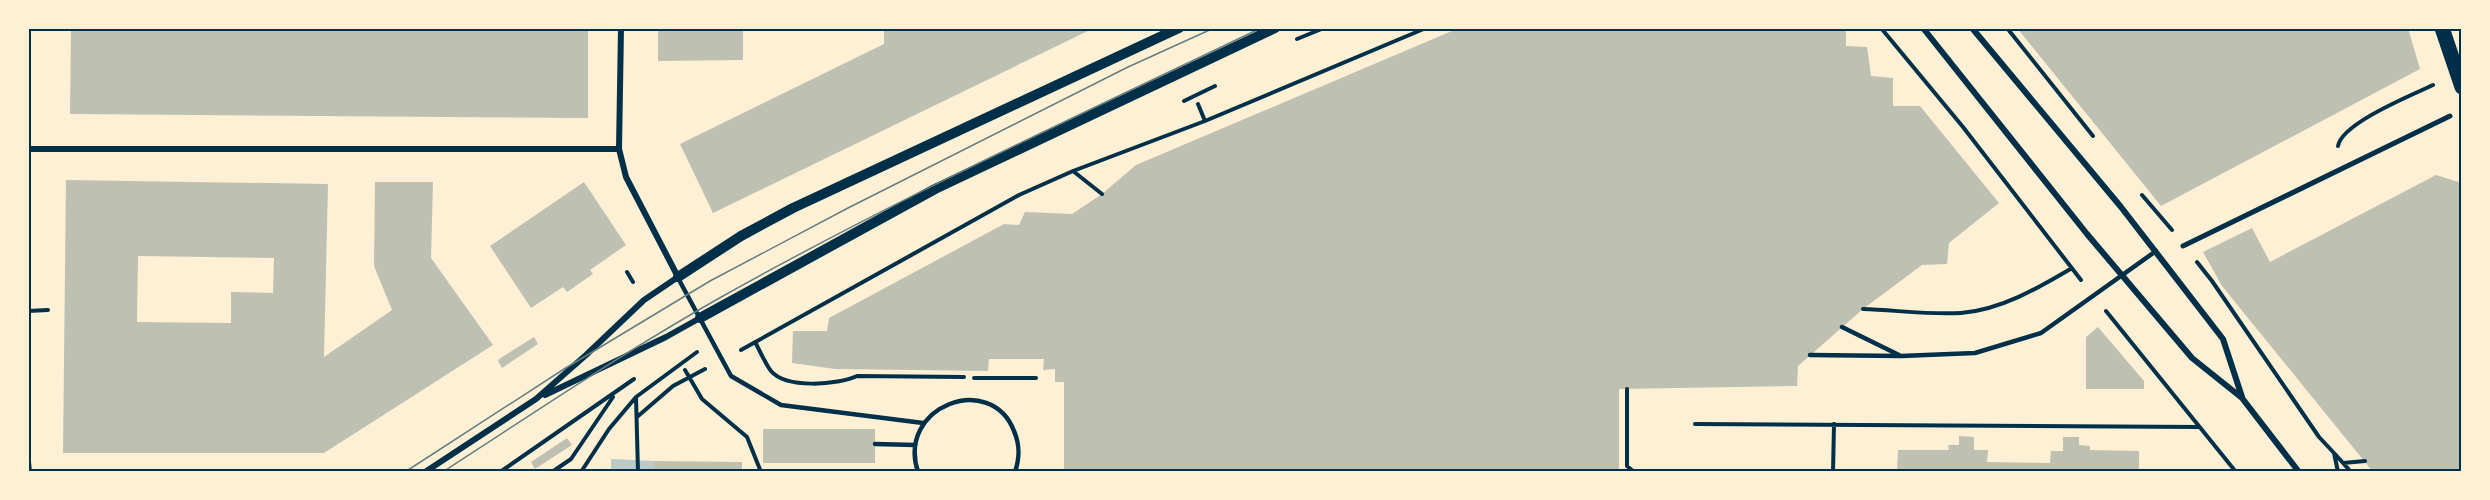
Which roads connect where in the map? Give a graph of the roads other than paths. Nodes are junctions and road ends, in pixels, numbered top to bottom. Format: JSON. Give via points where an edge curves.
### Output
{"nodes":[{"id":1,"x":621,"y":28,"type":"edge"},
{"id":2,"x":1179,"y":28,"type":"edge"},
{"id":3,"x":1275,"y":28,"type":"edge"},
{"id":4,"x":1923,"y":28,"type":"edge"},
{"id":5,"x":1972,"y":28,"type":"edge"},
{"id":6,"x":2442,"y":28,"type":"edge"},
{"id":7,"x":2462,"y":87,"type":"edge"},
{"id":8,"x":2450,"y":116,"type":"dead end"},
{"id":9,"x":28,"y":149,"type":"edge"},
{"id":10,"x":619,"y":149,"type":"junction"},
{"id":11,"x":2183,"y":246,"type":"dead end"},
{"id":12,"x":2156,"y":251,"type":"junction"},
{"id":13,"x":2123,"y":274,"type":"junction"},
{"id":14,"x":678,"y":277,"type":"junction"},
{"id":15,"x":700,"y":318,"type":"junction"},
{"id":16,"x":1842,"y":327,"type":"dead end"},
{"id":17,"x":1810,"y":355,"type":"dead end"},
{"id":18,"x":1901,"y":356,"type":"junction"},
{"id":19,"x":2242,"y":398,"type":"junction"},
{"id":20,"x":536,"y":399,"type":"junction"},
{"id":21,"x":923,"y":423,"type":"junction"},
{"id":22,"x":875,"y":444,"type":"dead end"},
{"id":23,"x":915,"y":445,"type":"junction"},
{"id":24,"x":424,"y":471,"type":"edge"},
{"id":25,"x":918,"y":471,"type":"edge"},
{"id":26,"x":1015,"y":471,"type":"edge"},
{"id":27,"x":2299,"y":471,"type":"edge"}],
"edges":[{"from":1,"to":10,"type":"street"},
{"from":2,"to":14,"type":"street","via":[[793,208]]},
{"from":3,"to":15,"type":"street","via":[[935,189]]},
{"from":4,"to":13,"type":"street"},
{"from":5,"to":12,"type":"street"},
{"from":6,"to":7,"type":"main road"},
{"from":8,"to":11,"type":"street"},
{"from":9,"to":10,"type":"street"},
{"from":10,"to":14,"type":"street","via":[[626,177]]},
{"from":12,"to":13,"type":"lane"},
{"from":12,"to":19,"type":"street","via":[[2223,339]]},
{"from":13,"to":18,"type":"lane","via":[[2041,333],[1975,353]]},
{"from":13,"to":19,"type":"street","via":[[2192,358]]},
{"from":14,"to":15,"type":"lane"},
{"from":14,"to":20,"type":"street","via":[[644,300]]},
{"from":15,"to":20,"type":"street"},
{"from":15,"to":21,"type":"lane","via":[[731,376],[781,405]]},
{"from":16,"to":18,"type":"lane"},
{"from":17,"to":18,"type":"lane"},
{"from":19,"to":27,"type":"street"},
{"from":20,"to":24,"type":"street"},
{"from":21,"to":23,"type":"lane"},
{"from":21,"to":26,"type":"lane","via":[[950,402],[986,403],[1012,427],[1019,444]]},
{"from":22,"to":23,"type":"lane"},
{"from":23,"to":25,"type":"lane"}]}
